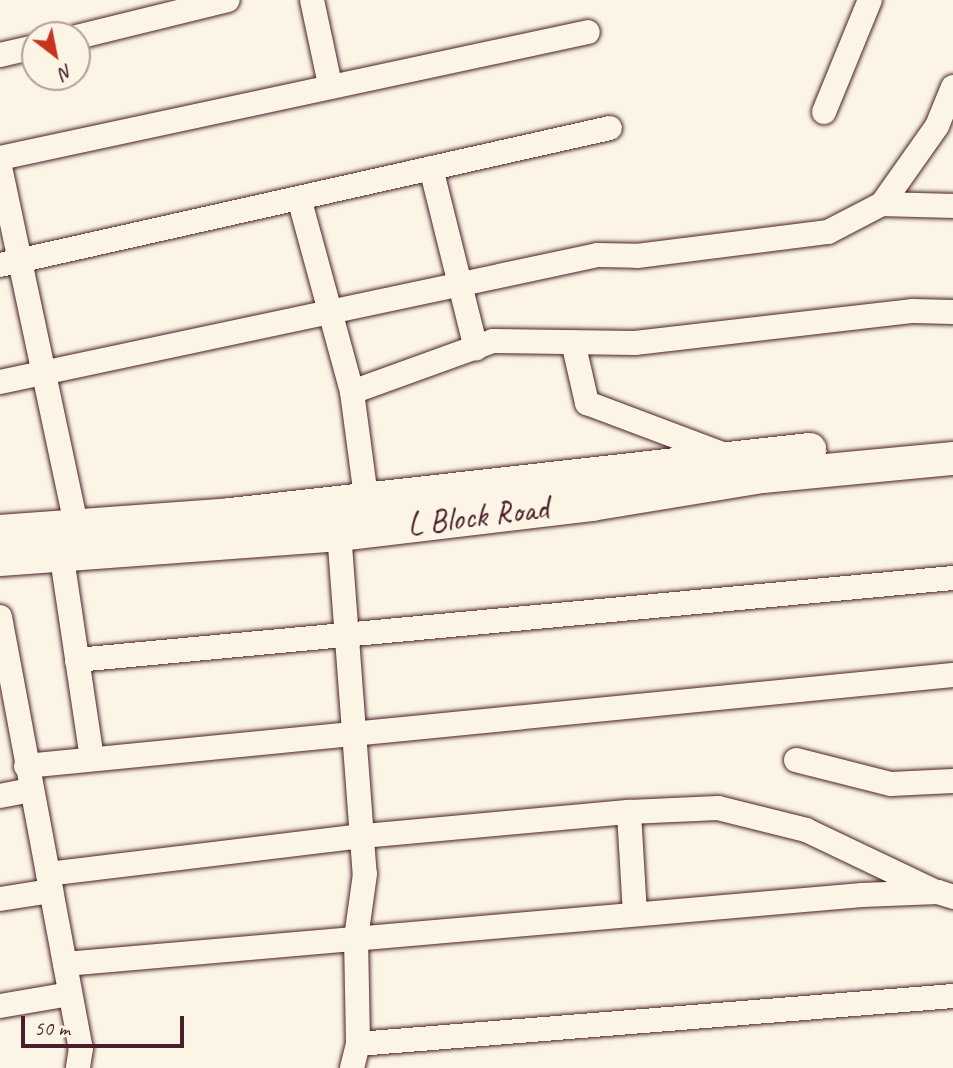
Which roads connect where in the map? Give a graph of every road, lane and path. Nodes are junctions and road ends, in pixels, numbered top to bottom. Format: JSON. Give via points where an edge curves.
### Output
{"nodes":[{"id":1,"x":228,"y":0,"type":"edge"},
{"id":2,"x":312,"y":0,"type":"edge"},
{"id":3,"x":870,"y":0,"type":"edge"},
{"id":4,"x":588,"y":32,"type":"dead end"},
{"id":5,"x":91,"y":34,"type":"edge"},
{"id":6,"x":21,"y":50,"type":"edge"},
{"id":7,"x":0,"y":55,"type":"edge"},
{"id":8,"x":330,"y":85,"type":"junction"},
{"id":9,"x":953,"y":87,"type":"edge"},
{"id":10,"x":824,"y":112,"type":"dead end"},
{"id":11,"x":610,"y":128,"type":"dead end"},
{"id":12,"x":0,"y":158,"type":"edge"},
{"id":13,"x":0,"y":167,"type":"edge"},
{"id":14,"x":431,"y":168,"type":"junction"},
{"id":15,"x":299,"y":198,"type":"junction"},
{"id":16,"x":882,"y":204,"type":"junction"},
{"id":17,"x":953,"y":206,"type":"edge"},
{"id":18,"x":10,"y":263,"type":"edge"},
{"id":19,"x":460,"y":284,"type":"junction"},
{"id":20,"x":328,"y":312,"type":"junction"},
{"id":21,"x":953,"y":312,"type":"edge"},
{"id":22,"x":573,"y":342,"type":"junction"},
{"id":23,"x":476,"y":348,"type":"junction"},
{"id":24,"x":44,"y":373,"type":"junction"},
{"id":25,"x":0,"y":382,"type":"edge"},
{"id":26,"x":352,"y":392,"type":"junction"},
{"id":27,"x":953,"y":436,"type":"edge"},
{"id":28,"x":728,"y":456,"type":"junction"},
{"id":29,"x":953,"y":458,"type":"edge"},
{"id":30,"x":351,"y":499,"type":"junction"},
{"id":31,"x":0,"y":531,"type":"edge"},
{"id":32,"x":340,"y":534,"type":"junction"},
{"id":33,"x":65,"y":535,"type":"junction"},
{"id":34,"x":0,"y":559,"type":"edge"},
{"id":35,"x":953,"y":578,"type":"edge"},
{"id":36,"x":0,"y":617,"type":"edge"},
{"id":37,"x":348,"y":635,"type":"junction"},
{"id":38,"x":77,"y":660,"type":"junction"},
{"id":39,"x":953,"y":675,"type":"edge"},
{"id":40,"x":6,"y":694,"type":"edge"},
{"id":41,"x":356,"y":731,"type":"junction"},
{"id":42,"x":92,"y":759,"type":"junction"},
{"id":43,"x":796,"y":760,"type":"dead end"},
{"id":44,"x":29,"y":778,"type":"junction"},
{"id":45,"x":953,"y":781,"type":"edge"},
{"id":46,"x":0,"y":796,"type":"edge"},
{"id":47,"x":629,"y":812,"type":"junction"},
{"id":48,"x":363,"y":836,"type":"junction"},
{"id":49,"x":49,"y":882,"type":"junction"},
{"id":50,"x":945,"y":895,"type":"edge"},
{"id":51,"x":0,"y":899,"type":"edge"},
{"id":52,"x":635,"y":914,"type":"junction"},
{"id":53,"x":356,"y":938,"type":"junction"},
{"id":54,"x":65,"y":964,"type":"junction"},
{"id":55,"x":70,"y":994,"type":"junction"},
{"id":56,"x":953,"y":996,"type":"edge"},
{"id":57,"x":0,"y":1006,"type":"edge"},
{"id":58,"x":355,"y":1056,"type":"edge"},
{"id":59,"x":78,"y":1068,"type":"edge"}],
"edges":[{"from":1,"to":5,"type":"street"},
{"from":2,"to":8,"type":"street"},
{"from":3,"to":10,"type":"street"},
{"from":4,"to":8,"type":"street"},
{"from":6,"to":7,"type":"street"},
{"from":8,"to":12,"type":"street"},
{"from":9,"to":16,"type":"street","via":[[937,126]]},
{"from":11,"to":14,"type":"street"},
{"from":13,"to":18,"type":"street"},
{"from":14,"to":15,"type":"street"},
{"from":14,"to":19,"type":"street"},
{"from":15,"to":18,"type":"street"},
{"from":15,"to":20,"type":"street"},
{"from":16,"to":17,"type":"street"},
{"from":16,"to":19,"type":"street","via":[[828,232],[637,256],[598,255]]},
{"from":18,"to":24,"type":"street"},
{"from":19,"to":20,"type":"street"},
{"from":19,"to":23,"type":"street"},
{"from":20,"to":24,"type":"street"},
{"from":20,"to":26,"type":"street"},
{"from":21,"to":22,"type":"street","via":[[913,311],[635,343]]},
{"from":22,"to":23,"type":"street","via":[[493,341]]},
{"from":22,"to":28,"type":"street","via":[[587,403]]},
{"from":23,"to":26,"type":"street"},
{"from":24,"to":25,"type":"street"},
{"from":24,"to":33,"type":"street"},
{"from":26,"to":30,"type":"street"},
{"from":27,"to":28,"type":"main road","name":"L Block Road"},
{"from":28,"to":30,"type":"main road","name":"L Block Road"},
{"from":29,"to":32,"type":"main road","name":"L Block Road","via":[[762,476],[591,504]]},
{"from":30,"to":32,"type":"street"},
{"from":30,"to":33,"type":"main road","name":"L Block Road"},
{"from":31,"to":33,"type":"main road","name":"L Block Road"},
{"from":32,"to":33,"type":"main road","name":"L Block Road"},
{"from":32,"to":37,"type":"street"},
{"from":33,"to":34,"type":"main road","name":"L Block Road"},
{"from":33,"to":38,"type":"street"},
{"from":35,"to":37,"type":"street"},
{"from":36,"to":40,"type":"street"},
{"from":37,"to":38,"type":"street"},
{"from":37,"to":41,"type":"street"},
{"from":38,"to":42,"type":"street"},
{"from":39,"to":41,"type":"street"},
{"from":40,"to":44,"type":"street"},
{"from":41,"to":42,"type":"street"},
{"from":41,"to":48,"type":"street"},
{"from":42,"to":44,"type":"street"},
{"from":43,"to":45,"type":"street","via":[[891,784]]},
{"from":44,"to":46,"type":"street"},
{"from":44,"to":49,"type":"street"},
{"from":47,"to":48,"type":"street"},
{"from":47,"to":50,"type":"street","via":[[718,808],[806,830]]},
{"from":47,"to":52,"type":"street"},
{"from":48,"to":49,"type":"street"},
{"from":48,"to":53,"type":"street","via":[[365,874]]},
{"from":49,"to":51,"type":"street"},
{"from":49,"to":54,"type":"street"},
{"from":50,"to":52,"type":"street"},
{"from":52,"to":53,"type":"street"},
{"from":53,"to":54,"type":"street"},
{"from":53,"to":58,"type":"street"},
{"from":54,"to":55,"type":"street"},
{"from":55,"to":57,"type":"street"},
{"from":55,"to":59,"type":"street","via":[[81,1048]]},
{"from":56,"to":58,"type":"street"}]}
